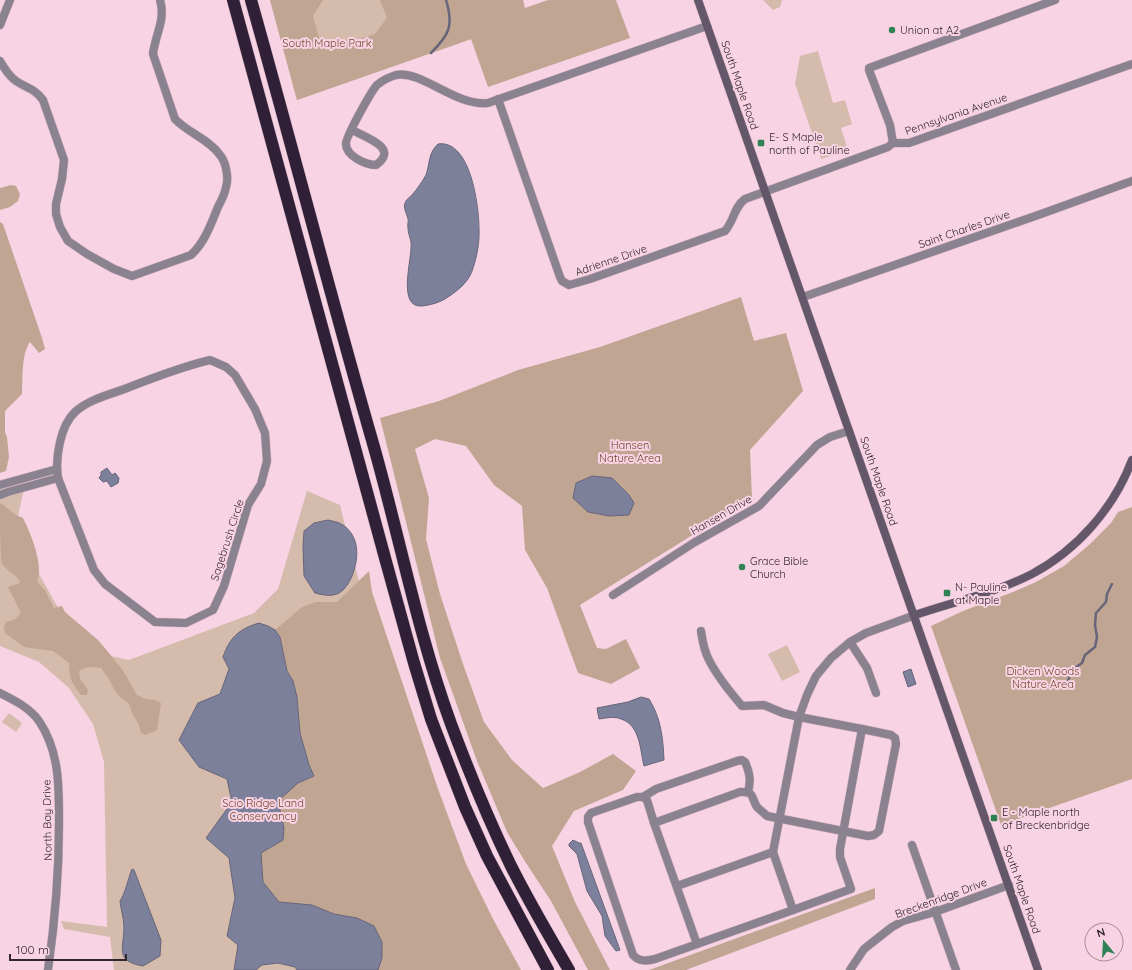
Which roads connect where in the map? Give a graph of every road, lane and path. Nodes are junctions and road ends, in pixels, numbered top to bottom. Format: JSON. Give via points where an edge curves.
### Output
{"nodes":[{"id":1,"x":10,"y":0,"type":"edge"},
{"id":2,"x":160,"y":0,"type":"edge"},
{"id":3,"x":233,"y":0,"type":"edge"},
{"id":4,"x":251,"y":0,"type":"edge"},
{"id":5,"x":698,"y":0,"type":"edge"},
{"id":6,"x":1056,"y":0,"type":"edge"},
{"id":7,"x":0,"y":25,"type":"edge"},
{"id":8,"x":708,"y":26,"type":"junction"},
{"id":9,"x":0,"y":61,"type":"edge"},
{"id":10,"x":1132,"y":64,"type":"edge"},
{"id":11,"x":498,"y":99,"type":"junction"},
{"id":12,"x":352,"y":130,"type":"junction"},
{"id":13,"x":893,"y":143,"type":"junction"},
{"id":14,"x":1132,"y":181,"type":"edge"},
{"id":15,"x":765,"y":191,"type":"junction"},
{"id":16,"x":803,"y":297,"type":"junction"},
{"id":17,"x":849,"y":430,"type":"junction"},
{"id":18,"x":1132,"y":460,"type":"edge"},
{"id":19,"x":57,"y":469,"type":"junction"},
{"id":20,"x":58,"y":478,"type":"junction"},
{"id":21,"x":3,"y":484,"type":"edge"},
{"id":22,"x":4,"y":494,"type":"edge"},
{"id":23,"x":613,"y":595,"type":"dead end"},
{"id":24,"x":915,"y":615,"type":"junction"},
{"id":25,"x":701,"y":631,"type":"dead end"},
{"id":26,"x":850,"y":642,"type":"junction"},
{"id":27,"x":0,"y":693,"type":"edge"},
{"id":28,"x":876,"y":693,"type":"dead end"},
{"id":29,"x":799,"y":717,"type":"junction"},
{"id":30,"x":862,"y":729,"type":"junction"},
{"id":31,"x":748,"y":792,"type":"junction"},
{"id":32,"x":643,"y":797,"type":"junction"},
{"id":33,"x":780,"y":819,"type":"junction"},
{"id":34,"x":654,"y":823,"type":"junction"},
{"id":35,"x":843,"y":831,"type":"junction"},
{"id":36,"x":912,"y":845,"type":"dead end"},
{"id":37,"x":773,"y":852,"type":"junction"},
{"id":38,"x":1008,"y":885,"type":"junction"},
{"id":39,"x":677,"y":886,"type":"junction"},
{"id":40,"x":793,"y":910,"type":"junction"},
{"id":41,"x":935,"y":912,"type":"junction"},
{"id":42,"x":697,"y":944,"type":"junction"},
{"id":43,"x":48,"y":970,"type":"edge"},
{"id":44,"x":548,"y":970,"type":"edge"},
{"id":45,"x":569,"y":970,"type":"edge"},
{"id":46,"x":850,"y":970,"type":"edge"},
{"id":47,"x":956,"y":970,"type":"edge"},
{"id":48,"x":1038,"y":970,"type":"edge"}],
"edges":[{"from":1,"to":7,"type":"street"},
{"from":2,"to":9,"type":"street","via":[[162,22],[154,54],[175,119],[221,155],[226,170],[227,186],[206,236],[191,255],[132,276],[114,269],[68,241],[56,214],[64,160],[43,100],[37,92],[16,81]]},
{"from":3,"to":44,"type":"highway","via":[[414,663],[432,719],[465,807],[487,856]]},
{"from":4,"to":45,"type":"highway","via":[[441,694],[490,819],[518,879]]},
{"from":5,"to":8,"type":"street","name":"South Maple Road"},
{"from":6,"to":13,"type":"street","via":[[870,68],[890,125]]},
{"from":8,"to":11,"type":"street"},
{"from":8,"to":15,"type":"street","name":"South Maple Road"},
{"from":10,"to":13,"type":"street","name":"Pennsylvania Avenue","via":[[909,143]]},
{"from":11,"to":12,"type":"street","via":[[488,103],[471,102],[403,74],[384,79],[376,86]]},
{"from":11,"to":15,"type":"street","name":"Adrienne Drive","via":[[558,272],[565,284],[574,284],[724,231],[741,202]]},
{"from":12,"to":12,"type":"street","via":[[347,139],[347,151],[370,165],[381,162],[385,153],[382,147]]},
{"from":13,"to":15,"type":"street","name":"Pennsylvania Avenue"},
{"from":14,"to":16,"type":"street","name":"Saint Charles Drive"},
{"from":15,"to":16,"type":"street","name":"South Maple Road"},
{"from":16,"to":17,"type":"street","name":"South Maple Road"},
{"from":17,"to":23,"type":"street","name":"Hansen Drive","via":[[817,445],[759,506],[695,542]]},
{"from":17,"to":24,"type":"street","name":"South Maple Road"},
{"from":18,"to":24,"type":"street","via":[[1112,500],[1086,533],[1049,564],[1004,586]]},
{"from":19,"to":20,"type":"street","name":"Sagebrush Circle"},
{"from":19,"to":20,"type":"street","name":"Sagebrush Circle","via":[[59,445],[74,412],[100,397],[210,360],[226,367],[235,375],[255,409],[265,433],[267,461],[261,484],[248,505],[224,586],[213,610],[186,623],[155,622],[104,584],[94,570]]},
{"from":19,"to":21,"type":"street"},
{"from":20,"to":22,"type":"street"},
{"from":21,"to":22,"type":"street"},
{"from":24,"to":26,"type":"street"},
{"from":24,"to":38,"type":"street","name":"South Maple Road"},
{"from":25,"to":29,"type":"street","via":[[705,651],[712,664],[742,706],[764,705]]},
{"from":26,"to":28,"type":"street","via":[[867,668]]},
{"from":26,"to":29,"type":"street","via":[[831,658],[816,676]]},
{"from":27,"to":43,"type":"street","name":"North Bay Drive","via":[[19,703],[38,720],[48,736],[57,768],[59,865]]},
{"from":29,"to":30,"type":"street"},
{"from":29,"to":33,"type":"street"},
{"from":30,"to":35,"type":"street"},
{"from":30,"to":35,"type":"street","via":[[891,735],[895,738],[896,744],[879,831],[868,836]]},
{"from":31,"to":32,"type":"street","via":[[751,781],[742,760],[656,789]]},
{"from":31,"to":33,"type":"street","via":[[767,816]]},
{"from":31,"to":34,"type":"street","via":[[740,792]]},
{"from":32,"to":34,"type":"street"},
{"from":32,"to":42,"type":"street","via":[[592,813],[588,817],[633,955],[642,961],[656,959]]},
{"from":33,"to":35,"type":"street"},
{"from":33,"to":37,"type":"street"},
{"from":34,"to":39,"type":"street"},
{"from":35,"to":40,"type":"street","via":[[840,857],[851,889]]},
{"from":36,"to":41,"type":"street"},
{"from":37,"to":39,"type":"street"},
{"from":37,"to":40,"type":"street"},
{"from":38,"to":41,"type":"street","name":"Breckenridge Drive"},
{"from":38,"to":48,"type":"street","name":"South Maple Road"},
{"from":39,"to":42,"type":"street"},
{"from":40,"to":42,"type":"street"},
{"from":41,"to":46,"type":"street","name":"Breckenridge Drive","via":[[903,921],[892,927],[864,949]]},
{"from":41,"to":47,"type":"street"}]}
